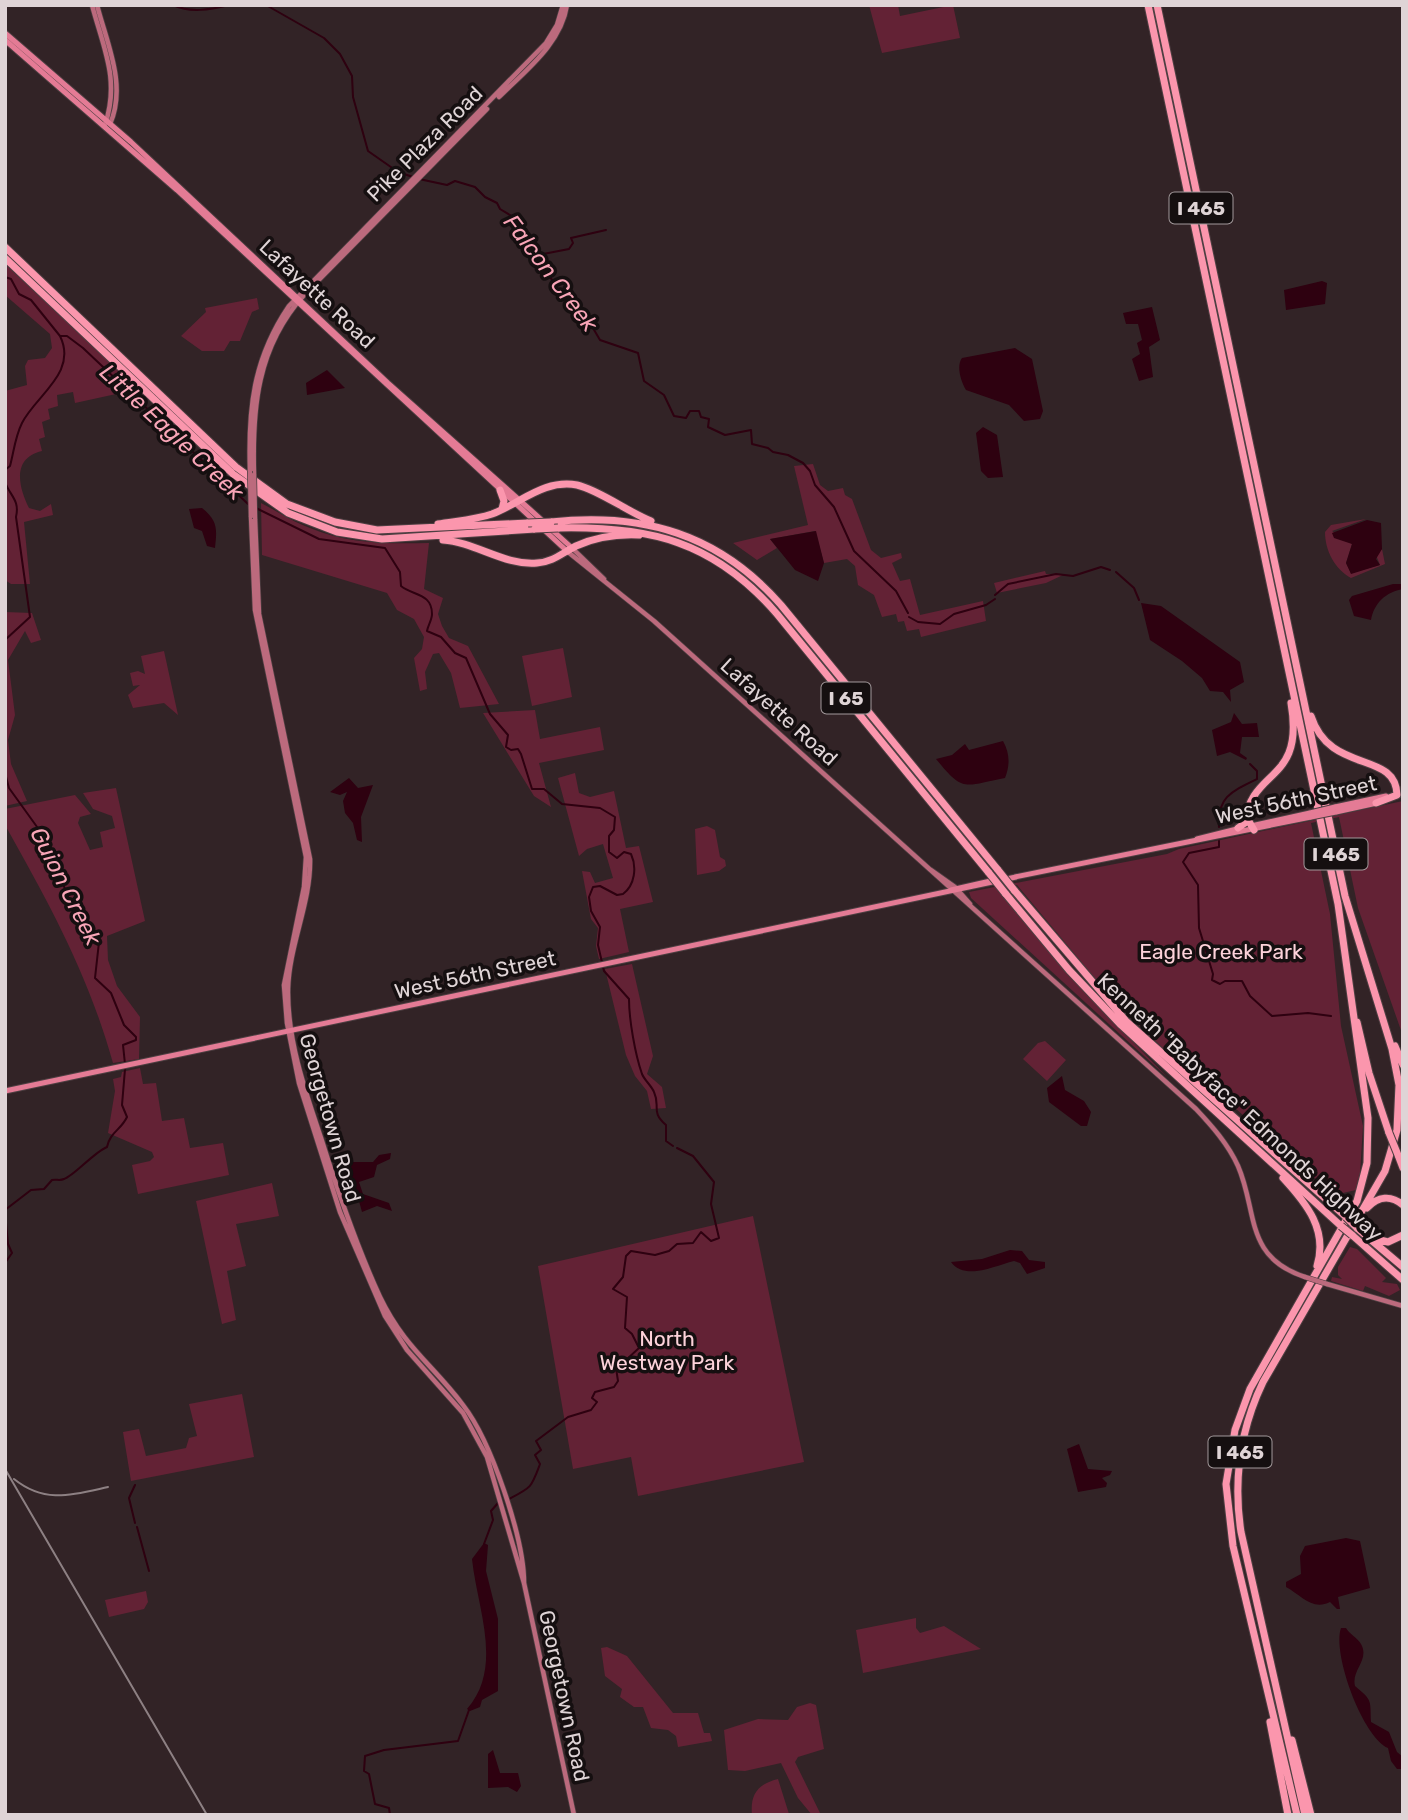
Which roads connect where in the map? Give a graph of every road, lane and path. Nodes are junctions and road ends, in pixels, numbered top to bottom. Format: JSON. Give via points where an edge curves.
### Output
{"nodes":[{"id":1,"x":95,"y":5,"type":"edge"},
{"id":2,"x":565,"y":5,"type":"edge"},
{"id":3,"x":1147,"y":5,"type":"edge"},
{"id":4,"x":1157,"y":5,"type":"edge"},
{"id":5,"x":5,"y":33,"type":"edge"},
{"id":6,"x":5,"y":40,"type":"edge"},
{"id":7,"x":499,"y":97,"type":"dead end"},
{"id":8,"x":487,"y":110,"type":"dead end"},
{"id":9,"x":107,"y":124,"type":"junction"},
{"id":10,"x":422,"y":172,"type":"junction"},
{"id":11,"x":5,"y":247,"type":"edge"},
{"id":12,"x":5,"y":258,"type":"edge"},
{"id":13,"x":297,"y":300,"type":"junction"},
{"id":14,"x":500,"y":491,"type":"junction"},
{"id":15,"x":517,"y":502,"type":"junction"},
{"id":16,"x":502,"y":509,"type":"junction"},
{"id":17,"x":371,"y":529,"type":"junction"},
{"id":18,"x":679,"y":533,"type":"junction"},
{"id":19,"x":407,"y":539,"type":"junction"},
{"id":20,"x":684,"y":545,"type":"junction"},
{"id":21,"x":570,"y":550,"type":"junction"},
{"id":22,"x":1281,"y":636,"type":"junction"},
{"id":23,"x":1293,"y":648,"type":"junction"},
{"id":24,"x":1400,"y":793,"type":"edge"},
{"id":25,"x":1376,"y":803,"type":"joint"},
{"id":26,"x":1335,"y":810,"type":"junction"},
{"id":27,"x":1246,"y":813,"type":"junction"},
{"id":28,"x":1238,"y":828,"type":"junction"},
{"id":29,"x":1252,"y":828,"type":"junction"},
{"id":30,"x":1198,"y":839,"type":"junction"},
{"id":31,"x":955,"y":890,"type":"junction"},
{"id":32,"x":1346,"y":956,"type":"junction"},
{"id":33,"x":1380,"y":1011,"type":"junction"},
{"id":34,"x":290,"y":1030,"type":"junction"},
{"id":35,"x":1403,"y":1065,"type":"edge"},
{"id":36,"x":5,"y":1091,"type":"edge"},
{"id":37,"x":1242,"y":1136,"type":"junction"},
{"id":38,"x":1403,"y":1168,"type":"edge"},
{"id":39,"x":1403,"y":1205,"type":"edge"},
{"id":40,"x":1359,"y":1229,"type":"junction"},
{"id":41,"x":1403,"y":1235,"type":"edge"},
{"id":42,"x":1403,"y":1267,"type":"edge"},
{"id":43,"x":1403,"y":1280,"type":"edge"},
{"id":44,"x":1324,"y":1282,"type":"junction"},
{"id":45,"x":1307,"y":1289,"type":"junction"},
{"id":46,"x":1403,"y":1306,"type":"edge"},
{"id":47,"x":1260,"y":1663,"type":"junction"},
{"id":48,"x":1276,"y":1686,"type":"junction"},
{"id":49,"x":574,"y":1815,"type":"edge"},
{"id":50,"x":1287,"y":1815,"type":"edge"},
{"id":51,"x":1297,"y":1815,"type":"edge"},
{"id":52,"x":1305,"y":1815,"type":"edge"},
{"id":53,"x":1312,"y":1815,"type":"edge"}],
"edges":[{"from":1,"to":9,"type":"main road","via":[[118,85],[116,107]]},
{"from":2,"to":7,"type":"main road","name":"Pike Plaza Road","via":[[553,41]]},
{"from":2,"to":10,"type":"main road","name":"Pike Plaza Road","via":[[546,43]]},
{"from":3,"to":22,"type":"highway","number":"I 465"},
{"from":4,"to":23,"type":"highway","number":"I 465"},
{"from":5,"to":9,"type":"main road","name":"Lafayette Road"},
{"from":6,"to":9,"type":"main road","name":"Lafayette Road"},
{"from":8,"to":10,"type":"main road","name":"Pike Plaza Road"},
{"from":9,"to":13,"type":"main road","name":"Lafayette Road"},
{"from":10,"to":13,"type":"main road","name":"Pike Plaza Road"},
{"from":11,"to":17,"type":"highway","name":"Kenneth \"Babyface\" Edmonds Highway","number":"I 65","via":[[248,477],[287,504],[324,519]]},
{"from":12,"to":19,"type":"highway","name":"Kenneth \"Babyface\" Edmonds Highway","number":"I 65","via":[[253,490],[288,513],[326,528],[373,538]]},
{"from":13,"to":14,"type":"main road","name":"Lafayette Road"},
{"from":13,"to":15,"type":"main road","name":"Lafayette Road"},
{"from":13,"to":34,"type":"main road","name":"Georgetown Road","bridge":true,"via":[[270,338],[255,377],[248,419],[254,610],[303,839],[307,878],[285,977]]},
{"from":14,"to":15,"type":"main road","name":"Lafayette Road"},
{"from":14,"to":16,"type":"highway"},
{"from":15,"to":16,"type":"highway"},
{"from":15,"to":18,"type":"highway","via":[[547,486],[575,485]]},
{"from":15,"to":21,"type":"main road","name":"Lafayette Road"},
{"from":16,"to":17,"type":"highway","via":[[487,516],[426,526]]},
{"from":17,"to":18,"type":"highway","name":"Kenneth \"Babyface\" Edmonds Highway","number":"I 65","bridge":true,"via":[[619,519]]},
{"from":18,"to":40,"type":"highway","name":"Kenneth \"Babyface\" Edmonds Highway","number":"I 65","bridge":true,"via":[[732,560],[773,595],[1133,1028]]},
{"from":19,"to":20,"type":"highway","name":"Kenneth \"Babyface\" Edmonds Highway","number":"I 65","bridge":true,"via":[[535,529],[631,529]]},
{"from":19,"to":21,"type":"highway","via":[[461,542],[524,563],[546,562]]},
{"from":20,"to":21,"type":"highway","via":[[629,534],[600,538]]},
{"from":20,"to":37,"type":"highway","name":"Kenneth \"Babyface\" Edmonds Highway","number":"I 65","bridge":true,"via":[[723,566],[765,600],[1088,992]]},
{"from":21,"to":31,"type":"main road","name":"Lafayette Road"},
{"from":22,"to":27,"type":"highway","via":[[1294,742],[1280,771],[1250,799]]},
{"from":22,"to":32,"type":"highway","number":"I 465"},
{"from":23,"to":24,"type":"highway","via":[[1321,736],[1345,757],[1387,771]]},
{"from":23,"to":33,"type":"highway","number":"I 465","via":[[1345,896]]},
{"from":24,"to":25,"type":"highway"},
{"from":24,"to":26,"type":"main road","name":"West 56th Street"},
{"from":25,"to":26,"type":"main road","name":"West 56th Street"},
{"from":26,"to":29,"type":"main road","name":"West 56th Street","bridge":true},
{"from":27,"to":28,"type":"highway","via":[[1245,824]]},
{"from":27,"to":29,"type":"highway"},
{"from":28,"to":29,"type":"main road","name":"West 56th Street"},
{"from":28,"to":30,"type":"main road","name":"West 56th Street"},
{"from":29,"to":30,"type":"main road","name":"West 56th Street"},
{"from":30,"to":31,"type":"main road","name":"West 56th Street"},
{"from":31,"to":34,"type":"main road","name":"West 56th Street"},
{"from":31,"to":44,"type":"main road","name":"Lafayette Road","bridge":true,"via":[[1178,1091],[1218,1133],[1241,1173],[1261,1244],[1279,1265]]},
{"from":32,"to":38,"type":"highway","bridge":true,"via":[[1361,1041]]},
{"from":32,"to":45,"type":"highway","number":"I 465","via":[[1368,1118],[1368,1154],[1353,1209]]},
{"from":33,"to":35,"type":"highway"},
{"from":33,"to":44,"type":"highway","number":"I 465","via":[[1399,1084],[1395,1139],[1380,1180]]},
{"from":34,"to":36,"type":"main road","name":"West 56th Street"},
{"from":34,"to":49,"type":"main road","name":"Georgetown Road","via":[[299,1083],[331,1186],[383,1311],[402,1345],[469,1421],[502,1495]]},
{"from":37,"to":43,"type":"highway","name":"Kenneth \"Babyface\" Edmonds Highway","number":"I 65","bridge":true},
{"from":37,"to":45,"type":"highway","via":[[1289,1184],[1316,1221],[1320,1257]]},
{"from":39,"to":44,"type":"highway","via":[[1388,1198],[1372,1202]]},
{"from":40,"to":41,"type":"highway","via":[[1383,1242]]},
{"from":40,"to":42,"type":"highway","name":"Kenneth \"Babyface\" Edmonds Highway","number":"I 65"},
{"from":44,"to":46,"type":"main road","name":"Lafayette Road"},
{"from":44,"to":48,"type":"highway","number":"I 465","via":[[1255,1400],[1238,1467],[1241,1532]]},
{"from":45,"to":47,"type":"highway","number":"I 465","via":[[1246,1398],[1226,1485],[1231,1537]]},
{"from":47,"to":50,"type":"highway"},
{"from":47,"to":51,"type":"highway","number":"I 465"},
{"from":48,"to":52,"type":"highway","number":"I 465"},
{"from":48,"to":53,"type":"highway"}]}
